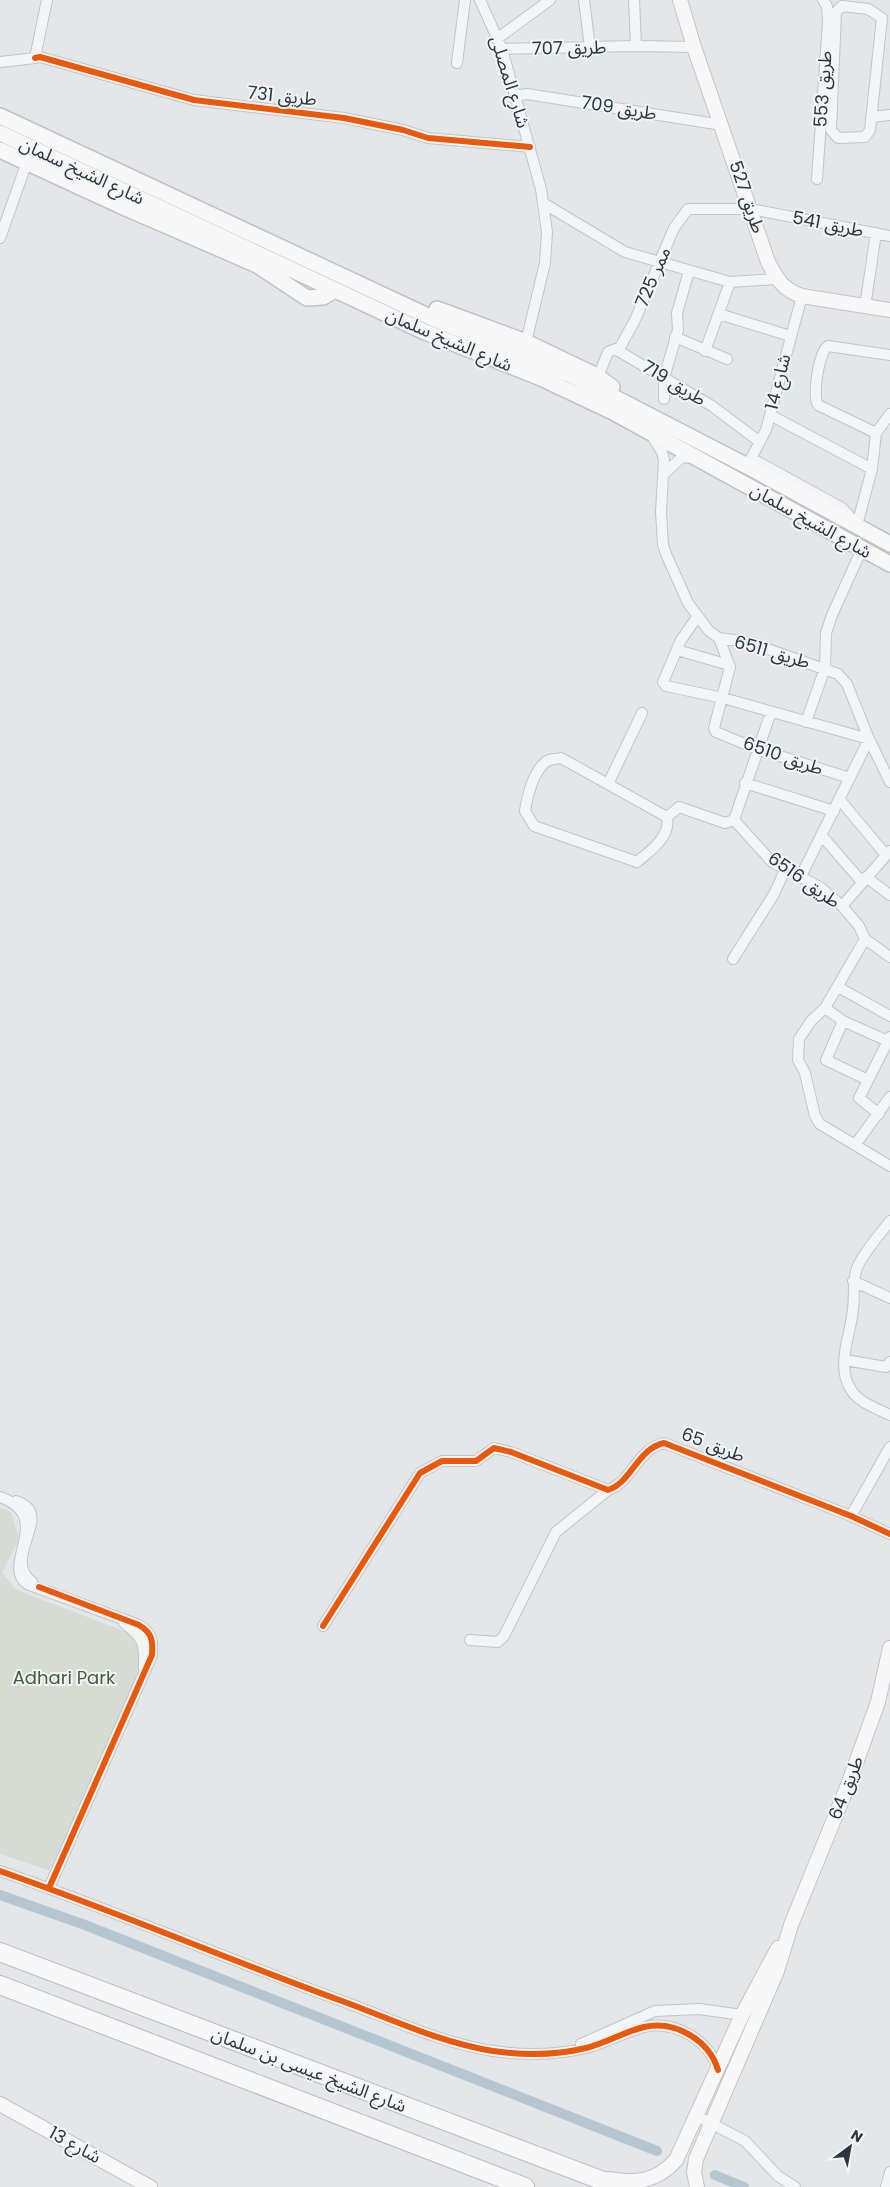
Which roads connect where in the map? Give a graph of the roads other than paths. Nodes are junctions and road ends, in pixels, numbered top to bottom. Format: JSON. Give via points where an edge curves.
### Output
{"nodes":[{"id":1,"x":47,"y":0,"type":"edge"},
{"id":2,"x":465,"y":0,"type":"edge"},
{"id":3,"x":480,"y":0,"type":"edge"},
{"id":4,"x":550,"y":0,"type":"edge"},
{"id":5,"x":584,"y":0,"type":"edge"},
{"id":6,"x":634,"y":0,"type":"edge"},
{"id":7,"x":680,"y":0,"type":"edge"},
{"id":8,"x":826,"y":2,"type":"edge"},
{"id":9,"x":886,"y":16,"type":"edge"},
{"id":10,"x":498,"y":38,"type":"junction"},
{"id":11,"x":636,"y":46,"type":"junction"},
{"id":12,"x":694,"y":47,"type":"junction"},
{"id":13,"x":590,"y":48,"type":"junction"},
{"id":14,"x":502,"y":49,"type":"junction"},
{"id":15,"x":35,"y":58,"type":"junction"},
{"id":16,"x":0,"y":62,"type":"edge"},
{"id":17,"x":457,"y":63,"type":"dead end"},
{"id":18,"x":515,"y":96,"type":"junction"},
{"id":19,"x":890,"y":115,"type":"edge"},
{"id":20,"x":0,"y":116,"type":"edge"},
{"id":21,"x":871,"y":116,"type":"junction"},
{"id":22,"x":722,"y":125,"type":"junction"},
{"id":23,"x":819,"y":133,"type":"junction"},
{"id":24,"x":0,"y":134,"type":"edge"},
{"id":25,"x":833,"y":134,"type":"junction"},
{"id":26,"x":530,"y":147,"type":"junction"},
{"id":27,"x":0,"y":150,"type":"edge"},
{"id":28,"x":27,"y":162,"type":"junction"},
{"id":29,"x":817,"y":179,"type":"dead end"},
{"id":30,"x":543,"y":203,"type":"junction"},
{"id":31,"x":694,"y":209,"type":"joint"},
{"id":32,"x":751,"y":209,"type":"junction"},
{"id":33,"x":876,"y":234,"type":"junction"},
{"id":34,"x":890,"y":236,"type":"edge"},
{"id":35,"x":0,"y":238,"type":"edge"},
{"id":36,"x":659,"y":262,"type":"junction"},
{"id":37,"x":768,"y":262,"type":"junction"},
{"id":38,"x":322,"y":266,"type":"junction"},
{"id":39,"x":689,"y":271,"type":"junction"},
{"id":40,"x":777,"y":279,"type":"junction"},
{"id":41,"x":730,"y":282,"type":"junction"},
{"id":42,"x":753,"y":282,"type":"junction"},
{"id":43,"x":335,"y":290,"type":"junction"},
{"id":44,"x":802,"y":296,"type":"junction"},
{"id":45,"x":865,"y":306,"type":"junction"},
{"id":46,"x":890,"y":310,"type":"edge"},
{"id":47,"x":719,"y":314,"type":"junction"},
{"id":48,"x":790,"y":336,"type":"junction"},
{"id":49,"x":675,"y":337,"type":"junction"},
{"id":50,"x":526,"y":342,"type":"junction"},
{"id":51,"x":618,"y":350,"type":"junction"},
{"id":52,"x":705,"y":351,"type":"junction"},
{"id":53,"x":890,"y":355,"type":"edge"},
{"id":54,"x":727,"y":359,"type":"dead end"},
{"id":55,"x":598,"y":376,"type":"junction"},
{"id":56,"x":664,"y":378,"type":"junction"},
{"id":57,"x":664,"y":399,"type":"dead end"},
{"id":58,"x":627,"y":402,"type":"junction"},
{"id":59,"x":890,"y":414,"type":"edge"},
{"id":60,"x":770,"y":415,"type":"junction"},
{"id":61,"x":648,"y":431,"type":"junction"},
{"id":62,"x":876,"y":434,"type":"junction"},
{"id":63,"x":760,"y":442,"type":"junction"},
{"id":64,"x":695,"y":456,"type":"junction"},
{"id":65,"x":749,"y":462,"type":"junction"},
{"id":66,"x":872,"y":470,"type":"junction"},
{"id":67,"x":664,"y":474,"type":"junction"},
{"id":68,"x":857,"y":525,"type":"junction"},
{"id":69,"x":890,"y":544,"type":"edge"},
{"id":70,"x":862,"y":549,"type":"junction"},
{"id":71,"x":890,"y":564,"type":"edge"},
{"id":72,"x":697,"y":617,"type":"junction"},
{"id":73,"x":719,"y":638,"type":"junction"},
{"id":74,"x":677,"y":650,"type":"junction"},
{"id":75,"x":729,"y":665,"type":"junction"},
{"id":76,"x":829,"y":669,"type":"junction"},
{"id":77,"x":723,"y":698,"type":"junction"},
{"id":78,"x":771,"y":712,"type":"junction"},
{"id":79,"x":642,"y":713,"type":"dead end"},
{"id":80,"x":806,"y":722,"type":"junction"},
{"id":81,"x":869,"y":740,"type":"junction"},
{"id":82,"x":757,"y":748,"type":"junction"},
{"id":83,"x":850,"y":778,"type":"junction"},
{"id":84,"x":890,"y":782,"type":"edge"},
{"id":85,"x":745,"y":783,"type":"junction"},
{"id":86,"x":608,"y":784,"type":"junction"},
{"id":87,"x":840,"y":800,"type":"junction"},
{"id":88,"x":834,"y":811,"type":"junction"},
{"id":89,"x":667,"y":817,"type":"junction"},
{"id":90,"x":734,"y":820,"type":"junction"},
{"id":91,"x":822,"y":836,"type":"junction"},
{"id":92,"x":888,"y":853,"type":"edge"},
{"id":93,"x":785,"y":870,"type":"junction"},
{"id":94,"x":801,"y":876,"type":"junction"},
{"id":95,"x":864,"y":879,"type":"junction"},
{"id":96,"x":890,"y":895,"type":"edge"},
{"id":97,"x":842,"y":906,"type":"junction"},
{"id":98,"x":865,"y":939,"type":"junction"},
{"id":99,"x":890,"y":957,"type":"edge"},
{"id":100,"x":733,"y":959,"type":"dead end"},
{"id":101,"x":838,"y":987,"type":"junction"},
{"id":102,"x":825,"y":1008,"type":"junction"},
{"id":103,"x":890,"y":1016,"type":"edge"},
{"id":104,"x":842,"y":1021,"type":"junction"},
{"id":105,"x":889,"y":1040,"type":"edge"},
{"id":106,"x":868,"y":1080,"type":"junction"},
{"id":107,"x":890,"y":1097,"type":"edge"},
{"id":108,"x":879,"y":1114,"type":"junction"},
{"id":109,"x":855,"y":1145,"type":"junction"},
{"id":110,"x":890,"y":1166,"type":"edge"},
{"id":111,"x":890,"y":1221,"type":"edge"},
{"id":112,"x":853,"y":1281,"type":"junction"},
{"id":113,"x":890,"y":1298,"type":"edge"},
{"id":114,"x":845,"y":1360,"type":"junction"},
{"id":115,"x":889,"y":1364,"type":"edge"},
{"id":116,"x":890,"y":1415,"type":"edge"},
{"id":117,"x":890,"y":1447,"type":"edge"},
{"id":118,"x":608,"y":1490,"type":"junction"},
{"id":119,"x":4,"y":1498,"type":"edge"},
{"id":120,"x":851,"y":1516,"type":"junction"},
{"id":121,"x":890,"y":1534,"type":"edge"},
{"id":122,"x":323,"y":1626,"type":"dead end"},
{"id":123,"x":470,"y":1640,"type":"dead end"},
{"id":124,"x":890,"y":1648,"type":"edge"},
{"id":125,"x":0,"y":1871,"type":"edge"},
{"id":126,"x":49,"y":1888,"type":"junction"},
{"id":127,"x":791,"y":1925,"type":"junction"},
{"id":128,"x":0,"y":1952,"type":"edge"},
{"id":129,"x":0,"y":1984,"type":"edge"},
{"id":130,"x":646,"y":2014,"type":"junction"},
{"id":131,"x":742,"y":2015,"type":"junction"},
{"id":132,"x":756,"y":2020,"type":"junction"},
{"id":133,"x":647,"y":2026,"type":"junction"},
{"id":134,"x":567,"y":2050,"type":"junction"},
{"id":135,"x":718,"y":2070,"type":"junction"},
{"id":136,"x":0,"y":2104,"type":"edge"},
{"id":137,"x":704,"y":2118,"type":"junction"},
{"id":138,"x":890,"y":2172,"type":"edge"},
{"id":139,"x":584,"y":2174,"type":"junction"},
{"id":140,"x":150,"y":2187,"type":"edge"},
{"id":141,"x":526,"y":2187,"type":"edge"},
{"id":142,"x":619,"y":2187,"type":"edge"},
{"id":143,"x":697,"y":2187,"type":"edge"},
{"id":144,"x":794,"y":2187,"type":"edge"},
{"id":145,"x":886,"y":2187,"type":"edge"}],
"edges":[{"from":1,"to":15,"type":"street"},
{"from":2,"to":17,"type":"street"},
{"from":3,"to":10,"type":"street","name":"شارع المصلى"},
{"from":4,"to":10,"type":"street"},
{"from":5,"to":13,"type":"street"},
{"from":6,"to":11,"type":"street"},
{"from":7,"to":12,"type":"street","name":"طريق 527"},
{"from":8,"to":23,"type":"street","name":"طريق 553","via":[[828,22]]},
{"from":9,"to":21,"type":"street"},
{"from":9,"to":25,"type":"street","via":[[868,9],[842,6],[836,12],[830,122]]},
{"from":10,"to":14,"type":"street","name":"شارع المصلى"},
{"from":11,"to":12,"type":"street","name":"طريق 707"},
{"from":11,"to":13,"type":"street","name":"طريق 707"},
{"from":12,"to":22,"type":"street","name":"طريق 527"},
{"from":13,"to":14,"type":"street","name":"طريق 707"},
{"from":14,"to":18,"type":"street","name":"شارع المصلى"},
{"from":15,"to":16,"type":"street"},
{"from":15,"to":26,"type":"street","name":"طريق 731","via":[[194,100],[344,118],[428,138]]},
{"from":18,"to":22,"type":"street","name":"طريق 709","via":[[527,94]]},
{"from":18,"to":26,"type":"street","name":"شارع المصلى"},
{"from":19,"to":21,"type":"street"},
{"from":20,"to":38,"type":"main road","name":"شارع الشيخ سلمان"},
{"from":21,"to":25,"type":"street","via":[[866,137],[838,138]]},
{"from":22,"to":32,"type":"street","name":"طريق 527"},
{"from":23,"to":25,"type":"street"},
{"from":23,"to":29,"type":"street","name":"طريق 553"},
{"from":24,"to":43,"type":"main road","name":"شارع الشيخ سلمان"},
{"from":26,"to":30,"type":"street","name":"شارع المصلى"},
{"from":27,"to":28,"type":"main road"},
{"from":28,"to":35,"type":"street"},
{"from":28,"to":43,"type":"main road","via":[[257,265],[307,298],[323,298]]},
{"from":30,"to":36,"type":"street","via":[[625,252]]},
{"from":30,"to":50,"type":"street","name":"شارع المصلى","via":[[547,232],[545,263]]},
{"from":31,"to":32,"type":"street","name":"طريق 541"},
{"from":31,"to":36,"type":"street","name":"ممر 725","via":[[683,214]]},
{"from":32,"to":33,"type":"street","name":"طريق 541"},
{"from":32,"to":37,"type":"street","name":"طريق 527"},
{"from":33,"to":34,"type":"street","name":"طريق 541"},
{"from":33,"to":45,"type":"street","name":"طريق 541"},
{"from":36,"to":39,"type":"street"},
{"from":36,"to":51,"type":"street","name":"ممر 725","via":[[635,320]]},
{"from":37,"to":40,"type":"street","name":"طريق 527"},
{"from":37,"to":42,"type":"street"},
{"from":38,"to":50,"type":"main road","via":[[351,270],[445,313]]},
{"from":38,"to":58,"type":"main road","name":"شارع الشيخ سلمان","via":[[432,318],[544,363]]},
{"from":39,"to":41,"type":"street"},
{"from":39,"to":49,"type":"street","via":[[677,313]]},
{"from":40,"to":42,"type":"street"},
{"from":40,"to":44,"type":"street","name":"طريق 527","via":[[786,289]]},
{"from":41,"to":42,"type":"street"},
{"from":41,"to":47,"type":"street"},
{"from":43,"to":61,"type":"main road","name":"شارع الشيخ سلمان","via":[[425,332],[541,378]]},
{"from":44,"to":45,"type":"street","name":"طريق 527"},
{"from":44,"to":48,"type":"street","name":"شارع 14"},
{"from":45,"to":46,"type":"street","name":"طريق 527"},
{"from":47,"to":48,"type":"street"},
{"from":47,"to":52,"type":"street"},
{"from":48,"to":60,"type":"street","name":"شارع 14"},
{"from":49,"to":52,"type":"street"},
{"from":49,"to":56,"type":"street"},
{"from":50,"to":55,"type":"main road"},
{"from":51,"to":55,"type":"street","via":[[609,350]]},
{"from":51,"to":56,"type":"street","name":"طريق 719"},
{"from":52,"to":54,"type":"street"},
{"from":53,"to":62,"type":"street","via":[[828,346],[822,352],[816,384],[814,397],[818,405]]},
{"from":55,"to":58,"type":"main road"},
{"from":56,"to":57,"type":"street"},
{"from":56,"to":63,"type":"street","name":"طريق 719","via":[[712,406]]},
{"from":58,"to":65,"type":"main road","name":"شارع الشيخ سلمان"},
{"from":59,"to":62,"type":"street"},
{"from":60,"to":63,"type":"street","name":"شارع 14"},
{"from":60,"to":66,"type":"street"},
{"from":61,"to":64,"type":"main road","name":"شارع الشيخ سلمان"},
{"from":61,"to":67,"type":"street","via":[[662,452]]},
{"from":62,"to":66,"type":"street"},
{"from":63,"to":65,"type":"street","name":"شارع 14"},
{"from":64,"to":67,"type":"street","via":[[681,458]]},
{"from":64,"to":70,"type":"main road","name":"شارع الشيخ سلمان"},
{"from":65,"to":68,"type":"main road","name":"شارع الشيخ سلمان"},
{"from":66,"to":68,"type":"street"},
{"from":67,"to":72,"type":"street","via":[[661,504],[663,545],[674,577]]},
{"from":68,"to":69,"type":"main road","name":"شارع الشيخ سلمان"},
{"from":70,"to":71,"type":"main road","name":"شارع الشيخ سلمان"},
{"from":70,"to":76,"type":"street","name":"طريق 6511","via":[[826,633]]},
{"from":72,"to":73,"type":"street"},
{"from":72,"to":74,"type":"street"},
{"from":73,"to":75,"type":"street"},
{"from":73,"to":76,"type":"street","name":"طريق 6511","via":[[748,642]]},
{"from":74,"to":75,"type":"street"},
{"from":74,"to":77,"type":"street","via":[[664,685]]},
{"from":75,"to":77,"type":"street"},
{"from":76,"to":80,"type":"street"},
{"from":76,"to":81,"type":"street","via":[[847,684]]},
{"from":77,"to":78,"type":"street"},
{"from":77,"to":82,"type":"street","name":"طريق 6510","via":[[714,728],[716,732]]},
{"from":78,"to":80,"type":"street"},
{"from":78,"to":82,"type":"street"},
{"from":79,"to":86,"type":"street"},
{"from":80,"to":81,"type":"street"},
{"from":81,"to":83,"type":"street"},
{"from":81,"to":84,"type":"street"},
{"from":82,"to":83,"type":"street","name":"طريق 6510"},
{"from":82,"to":85,"type":"street"},
{"from":83,"to":87,"type":"street"},
{"from":85,"to":88,"type":"street","name":"طريق 6510"},
{"from":85,"to":90,"type":"street"},
{"from":86,"to":89,"type":"street"},
{"from":86,"to":89,"type":"street","via":[[561,758],[550,760],[542,765],[533,782],[526,804],[527,818],[534,826],[636,862],[660,842],[668,824]]},
{"from":87,"to":88,"type":"street"},
{"from":87,"to":92,"type":"street"},
{"from":88,"to":91,"type":"street"},
{"from":89,"to":90,"type":"street","via":[[679,807],[725,822]]},
{"from":90,"to":93,"type":"street","name":"طريق 6516","via":[[772,862]]},
{"from":91,"to":94,"type":"street"},
{"from":91,"to":95,"type":"street"},
{"from":92,"to":95,"type":"street"},
{"from":93,"to":94,"type":"street","name":"طريق 6516"},
{"from":93,"to":100,"type":"street","via":[[774,894]]},
{"from":94,"to":97,"type":"street","name":"طريق 6516"},
{"from":95,"to":96,"type":"street"},
{"from":95,"to":97,"type":"street"},
{"from":97,"to":98,"type":"street","name":"طريق 6516","via":[[859,926]]},
{"from":98,"to":99,"type":"street","name":"طريق 6516"},
{"from":98,"to":101,"type":"street"},
{"from":101,"to":102,"type":"street"},
{"from":101,"to":103,"type":"street"},
{"from":102,"to":104,"type":"street"},
{"from":102,"to":109,"type":"street","via":[[799,1039],[798,1060],[820,1124]]},
{"from":104,"to":105,"type":"street"},
{"from":104,"to":106,"type":"street","via":[[826,1058]]},
{"from":105,"to":106,"type":"street"},
{"from":106,"to":108,"type":"street","via":[[859,1100]]},
{"from":107,"to":108,"type":"street"},
{"from":108,"to":109,"type":"street"},
{"from":109,"to":110,"type":"street"},
{"from":111,"to":112,"type":"street","via":[[858,1266]]},
{"from":112,"to":113,"type":"street"},
{"from":112,"to":114,"type":"street"},
{"from":114,"to":115,"type":"street"},
{"from":114,"to":116,"type":"street","via":[[850,1388],[858,1398]]},
{"from":117,"to":120,"type":"street"},
{"from":118,"to":120,"type":"street","name":"طريق 65","via":[[619,1485],[643,1454],[664,1443]]},
{"from":118,"to":122,"type":"street","via":[[494,1448],[476,1461],[442,1461],[420,1473]]},
{"from":118,"to":123,"type":"street","name":"طريق 65","via":[[556,1532],[504,1636],[498,1642]]},
{"from":119,"to":126,"type":"street","via":[[22,1503],[31,1514],[32,1523],[20,1556],[27,1578],[39,1588],[139,1625],[152,1637],[152,1655]]},
{"from":120,"to":121,"type":"street","name":"طريق 65"},
{"from":124,"to":127,"type":"street","name":"طريق 64","via":[[878,1702]]},
{"from":125,"to":126,"type":"street"},
{"from":126,"to":134,"type":"street","via":[[457,2043],[514,2053]]},
{"from":127,"to":131,"type":"street","name":"طريق 64"},
{"from":127,"to":132,"type":"street","name":"طريق 64","via":[[777,1971]]},
{"from":128,"to":139,"type":"highway","name":"شارع الشيخ عيسى بن سلمان"},
{"from":129,"to":141,"type":"highway","name":"شارع الشيخ عيسى بن سلمان"},
{"from":130,"to":131,"type":"street","via":[[688,2008]]},
{"from":130,"to":133,"type":"street"},
{"from":130,"to":134,"type":"street"},
{"from":131,"to":132,"type":"street"},
{"from":131,"to":135,"type":"street","name":"طريق 64"},
{"from":132,"to":137,"type":"street","name":"طريق 64"},
{"from":133,"to":134,"type":"street","via":[[587,2048]]},
{"from":133,"to":135,"type":"street","via":[[674,2028],[694,2038],[710,2055]]},
{"from":135,"to":137,"type":"street","name":"طريق 64"},
{"from":136,"to":140,"type":"street","name":"شارع 13"},
{"from":137,"to":139,"type":"street","via":[[676,2160],[655,2177],[629,2182]]},
{"from":137,"to":143,"type":"street","via":[[694,2172]]},
{"from":137,"to":144,"type":"street","via":[[744,2141],[778,2176]]},
{"from":138,"to":145,"type":"street"},
{"from":139,"to":142,"type":"highway","name":"شارع الشيخ عيسى بن سلمان"}]}
